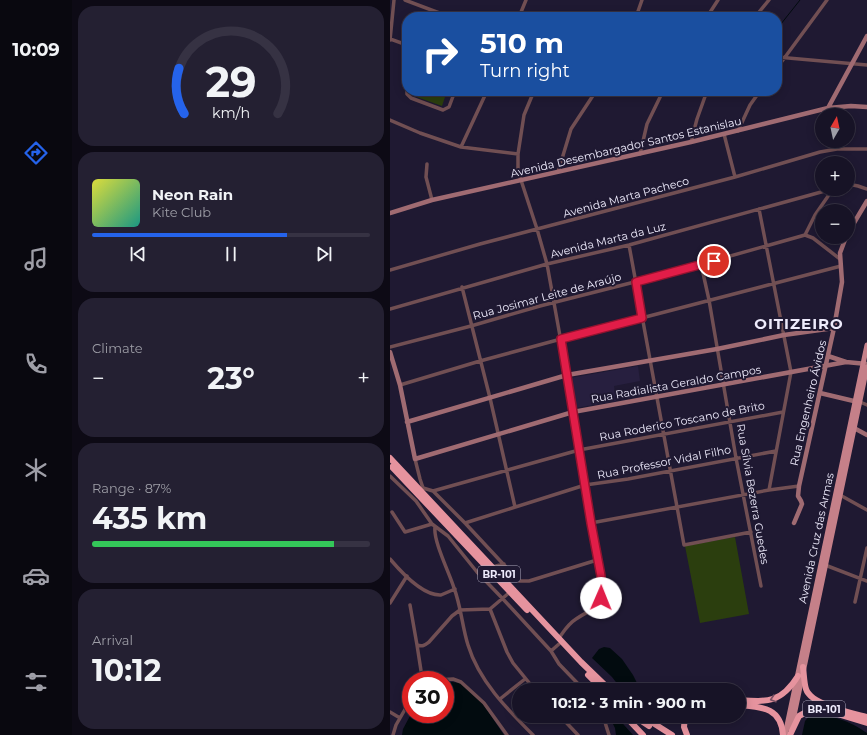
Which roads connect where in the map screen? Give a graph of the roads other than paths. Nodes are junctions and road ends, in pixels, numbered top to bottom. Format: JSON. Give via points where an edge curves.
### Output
{"nodes":[{"id":1,"x":394,"y":0,"type":"edge"},
{"id":2,"x":405,"y":0,"type":"edge"},
{"id":3,"x":526,"y":0,"type":"edge"},
{"id":4,"x":642,"y":0,"type":"edge"},
{"id":5,"x":718,"y":0,"type":"edge"},
{"id":6,"x":769,"y":0,"type":"edge"},
{"id":7,"x":826,"y":0,"type":"edge"},
{"id":8,"x":437,"y":12,"type":"edge"},
{"id":9,"x":521,"y":12,"type":"edge"},
{"id":10,"x":638,"y":12,"type":"edge"},
{"id":11,"x":710,"y":12,"type":"edge"},
{"id":12,"x":759,"y":12,"type":"edge"},
{"id":13,"x":867,"y":36,"type":"edge"},
{"id":14,"x":390,"y":40,"type":"edge"},
{"id":15,"x":402,"y":44,"type":"edge"},
{"id":16,"x":782,"y":58,"type":"edge"},
{"id":17,"x":785,"y":58,"type":"junction"},
{"id":18,"x":782,"y":62,"type":"edge"},
{"id":19,"x":852,"y":64,"type":"junction"},
{"id":20,"x":867,"y":65,"type":"edge"},
{"id":21,"x":409,"y":96,"type":"edge"},
{"id":22,"x":453,"y":96,"type":"edge"},
{"id":23,"x":485,"y":96,"type":"edge"},
{"id":24,"x":532,"y":96,"type":"edge"},
{"id":25,"x":593,"y":96,"type":"edge"},
{"id":26,"x":661,"y":96,"type":"edge"},
{"id":27,"x":706,"y":96,"type":"edge"},
{"id":28,"x":756,"y":96,"type":"edge"},
{"id":29,"x":867,"y":107,"type":"edge"},
{"id":30,"x":828,"y":108,"type":"joint"},
{"id":31,"x":815,"y":111,"type":"edge"},
{"id":32,"x":390,"y":120,"type":"edge"},
{"id":33,"x":738,"y":130,"type":"junction"},
{"id":34,"x":724,"y":134,"type":"junction"},
{"id":35,"x":691,"y":142,"type":"junction"},
{"id":36,"x":461,"y":147,"type":"junction"},
{"id":37,"x":867,"y":149,"type":"edge"},
{"id":38,"x":518,"y":154,"type":"junction"},
{"id":39,"x":640,"y":154,"type":"junction"},
{"id":40,"x":427,"y":164,"type":"dead end"},
{"id":41,"x":558,"y":172,"type":"junction"},
{"id":42,"x":735,"y":177,"type":"junction"},
{"id":43,"x":520,"y":180,"type":"junction"},
{"id":44,"x":855,"y":185,"type":"edge"},
{"id":45,"x":867,"y":188,"type":"edge"},
{"id":46,"x":815,"y":194,"type":"edge"},
{"id":47,"x":827,"y":196,"type":"edge"},
{"id":48,"x":432,"y":200,"type":"junction"},
{"id":49,"x":867,"y":201,"type":"edge"},
{"id":50,"x":759,"y":209,"type":"junction"},
{"id":51,"x":390,"y":213,"type":"edge"},
{"id":52,"x":855,"y":221,"type":"edge"},
{"id":53,"x":537,"y":229,"type":"junction"},
{"id":54,"x":805,"y":235,"type":"junction"},
{"id":55,"x":843,"y":244,"type":"edge"},
{"id":56,"x":629,"y":245,"type":"junction"},
{"id":57,"x":767,"y":246,"type":"junction"},
{"id":58,"x":840,"y":259,"type":"junction"},
{"id":59,"x":547,"y":264,"type":"junction"},
{"id":60,"x":701,"y":264,"type":"junction"},
{"id":61,"x":841,"y":266,"type":"junction"},
{"id":62,"x":390,"y":270,"type":"edge"},
{"id":63,"x":636,"y":282,"type":"junction"},
{"id":64,"x":774,"y":282,"type":"junction"},
{"id":65,"x":462,"y":287,"type":"junction"},
{"id":66,"x":709,"y":300,"type":"junction"},
{"id":67,"x":554,"y":303,"type":"junction"},
{"id":68,"x":390,"y":308,"type":"edge"},
{"id":69,"x":642,"y":318,"type":"junction"},
{"id":70,"x":471,"y":326,"type":"junction"},
{"id":71,"x":834,"y":328,"type":"junction"},
{"id":72,"x":784,"y":335,"type":"junction"},
{"id":73,"x":561,"y":339,"type":"junction"},
{"id":74,"x":867,"y":345,"type":"edge"},
{"id":75,"x":390,"y":347,"type":"edge"},
{"id":76,"x":717,"y":349,"type":"junction"},
{"id":77,"x":390,"y":352,"type":"edge"},
{"id":78,"x":828,"y":356,"type":"junction"},
{"id":79,"x":650,"y":360,"type":"junction"},
{"id":80,"x":480,"y":361,"type":"junction"},
{"id":81,"x":846,"y":362,"type":"junction"},
{"id":82,"x":866,"y":364,"type":"edge"},
{"id":83,"x":826,"y":366,"type":"junction"},
{"id":84,"x":791,"y":372,"type":"junction"},
{"id":85,"x":567,"y":375,"type":"junction"},
{"id":86,"x":723,"y":384,"type":"junction"},
{"id":87,"x":400,"y":385,"type":"junction"},
{"id":88,"x":820,"y":393,"type":"junction"},
{"id":89,"x":656,"y":397,"type":"junction"},
{"id":90,"x":490,"y":398,"type":"junction"},
{"id":91,"x":857,"y":402,"type":"junction"},
{"id":92,"x":867,"y":405,"type":"edge"},
{"id":93,"x":573,"y":412,"type":"junction"},
{"id":94,"x":783,"y":412,"type":"junction"},
{"id":95,"x":407,"y":422,"type":"junction"},
{"id":96,"x":730,"y":422,"type":"junction"},
{"id":97,"x":854,"y":428,"type":"junction"},
{"id":98,"x":498,"y":434,"type":"junction"},
{"id":99,"x":664,"y":435,"type":"junction"},
{"id":100,"x":867,"y":435,"type":"edge"},
{"id":101,"x":579,"y":450,"type":"junction"},
{"id":102,"x":776,"y":451,"type":"junction"},
{"id":103,"x":390,"y":458,"type":"edge"},
{"id":104,"x":736,"y":458,"type":"junction"},
{"id":105,"x":415,"y":459,"type":"junction"},
{"id":106,"x":390,"y":464,"type":"edge"},
{"id":107,"x":507,"y":471,"type":"junction"},
{"id":108,"x":670,"y":471,"type":"junction"},
{"id":109,"x":390,"y":476,"type":"edge"},
{"id":110,"x":585,"y":485,"type":"junction"},
{"id":111,"x":798,"y":486,"type":"junction"},
{"id":112,"x":422,"y":489,"type":"junction"},
{"id":113,"x":769,"y":490,"type":"junction"},
{"id":114,"x":433,"y":491,"type":"junction"},
{"id":115,"x":744,"y":495,"type":"junction"},
{"id":116,"x":840,"y":495,"type":"junction"},
{"id":117,"x":515,"y":507,"type":"junction"},
{"id":118,"x":677,"y":508,"type":"junction"},
{"id":119,"x":867,"y":510,"type":"edge"},
{"id":120,"x":392,"y":512,"type":"dead end"},
{"id":121,"x":465,"y":523,"type":"junction"},
{"id":122,"x":591,"y":523,"type":"junction"},
{"id":123,"x":794,"y":523,"type":"dead end"},
{"id":124,"x":432,"y":524,"type":"junction"},
{"id":125,"x":435,"y":527,"type":"junction"},
{"id":126,"x":750,"y":532,"type":"junction"},
{"id":127,"x":462,"y":541,"type":"junction"},
{"id":128,"x":456,"y":545,"type":"junction"},
{"id":129,"x":867,"y":551,"type":"edge"},
{"id":130,"x":390,"y":559,"type":"edge"},
{"id":131,"x":597,"y":560,"type":"junction"},
{"id":132,"x":826,"y":564,"type":"junction"},
{"id":133,"x":504,"y":565,"type":"junction"},
{"id":134,"x":492,"y":567,"type":"junction"},
{"id":135,"x":407,"y":576,"type":"junction"},
{"id":136,"x":503,"y":578,"type":"junction"},
{"id":137,"x":860,"y":579,"type":"junction"},
{"id":138,"x":867,"y":581,"type":"edge"},
{"id":139,"x":761,"y":586,"type":"dead end"},
{"id":140,"x":455,"y":589,"type":"junction"},
{"id":141,"x":510,"y":592,"type":"junction"},
{"id":142,"x":503,"y":599,"type":"junction"},
{"id":143,"x":854,"y":602,"type":"dead end"},
{"id":144,"x":390,"y":603,"type":"edge"},
{"id":145,"x":410,"y":605,"type":"dead end"},
{"id":146,"x":490,"y":609,"type":"junction"},
{"id":147,"x":460,"y":610,"type":"junction"},
{"id":148,"x":559,"y":641,"type":"junction"},
{"id":149,"x":417,"y":645,"type":"junction"},
{"id":150,"x":551,"y":651,"type":"junction"},
{"id":151,"x":803,"y":667,"type":"junction"},
{"id":152,"x":421,"y":671,"type":"edge"},
{"id":153,"x":798,"y":676,"type":"junction"},
{"id":154,"x":454,"y":679,"type":"edge"},
{"id":155,"x":525,"y":679,"type":"junction"},
{"id":156,"x":529,"y":683,"type":"edge"},
{"id":157,"x":577,"y":683,"type":"edge"},
{"id":158,"x":597,"y":683,"type":"edge"},
{"id":159,"x":603,"y":683,"type":"edge"},
{"id":160,"x":500,"y":700,"type":"junction"},
{"id":161,"x":746,"y":700,"type":"edge"},
{"id":162,"x":746,"y":706,"type":"edge"},
{"id":163,"x":390,"y":712,"type":"edge"},
{"id":164,"x":402,"y":715,"type":"edge"},
{"id":165,"x":867,"y":717,"type":"edge"},
{"id":166,"x":400,"y":718,"type":"junction"},
{"id":167,"x":567,"y":723,"type":"edge"},
{"id":168,"x":605,"y":723,"type":"edge"},
{"id":169,"x":632,"y":723,"type":"edge"},
{"id":170,"x":645,"y":723,"type":"edge"},
{"id":171,"x":653,"y":723,"type":"edge"},
{"id":172,"x":684,"y":723,"type":"edge"},
{"id":173,"x":867,"y":723,"type":"edge"},
{"id":174,"x":787,"y":734,"type":"edge"},
{"id":175,"x":393,"y":735,"type":"edge"},
{"id":176,"x":506,"y":735,"type":"edge"},
{"id":177,"x":533,"y":735,"type":"edge"},
{"id":178,"x":578,"y":735,"type":"edge"},
{"id":179,"x":609,"y":735,"type":"edge"},
{"id":180,"x":643,"y":735,"type":"edge"},
{"id":181,"x":664,"y":735,"type":"edge"},
{"id":182,"x":672,"y":735,"type":"edge"},
{"id":183,"x":687,"y":735,"type":"edge"}],
"edges":[{"from":1,"to":14,"type":"street"},
{"from":2,"to":8,"type":"street"},
{"from":3,"to":9,"type":"street"},
{"from":4,"to":10,"type":"street"},
{"from":5,"to":11,"type":"street"},
{"from":6,"to":12,"type":"street"},
{"from":7,"to":17,"type":"street"},
{"from":13,"to":19,"type":"street"},
{"from":14,"to":15,"type":"street"},
{"from":16,"to":17,"type":"street"},
{"from":17,"to":18,"type":"street"},
{"from":17,"to":19,"type":"street"},
{"from":19,"to":20,"type":"street"},
{"from":19,"to":30,"type":"street"},
{"from":21,"to":22,"type":"street","via":[[443,110],[449,107]]},
{"from":23,"to":36,"type":"street"},
{"from":24,"to":38,"type":"street","via":[[524,115]]},
{"from":25,"to":41,"type":"street","via":[[571,129]]},
{"from":26,"to":39,"type":"street","via":[[647,124]]},
{"from":27,"to":35,"type":"street"},
{"from":28,"to":33,"type":"street"},
{"from":29,"to":30,"type":"street","name":"Avenida Desembargador Santos Estanislau"},
{"from":31,"to":33,"type":"street","name":"Avenida Desembargador Santos Estanislau"},
{"from":32,"to":36,"type":"street"},
{"from":33,"to":34,"type":"street","name":"Avenida Desembargador Santos Estanislau"},
{"from":34,"to":35,"type":"street","name":"Avenida Desembargador Santos Estanislau"},
{"from":34,"to":42,"type":"street"},
{"from":35,"to":39,"type":"street","name":"Avenida Desembargador Santos Estanislau"},
{"from":36,"to":38,"type":"street"},
{"from":37,"to":42,"type":"street","name":"Avenida Marta Pacheco","via":[[820,152]]},
{"from":38,"to":43,"type":"street"},
{"from":39,"to":41,"type":"street","name":"Avenida Desembargador Santos Estanislau"},
{"from":40,"to":48,"type":"street","via":[[426,177]]},
{"from":41,"to":43,"type":"street","name":"Avenida Desembargador Santos Estanislau"},
{"from":42,"to":53,"type":"street","name":"Avenida Marta Pacheco"},
{"from":43,"to":48,"type":"street","name":"Avenida Desembargador Santos Estanislau"},
{"from":43,"to":53,"type":"street"},
{"from":44,"to":45,"type":"street"},
{"from":46,"to":50,"type":"street","name":"Avenida Marta da Luz"},
{"from":47,"to":54,"type":"street"},
{"from":48,"to":51,"type":"street","name":"Avenida Desembargador Santos Estanislau"},
{"from":49,"to":52,"type":"street"},
{"from":50,"to":56,"type":"street","name":"Avenida Marta da Luz"},
{"from":50,"to":57,"type":"street"},
{"from":53,"to":59,"type":"street"},
{"from":53,"to":62,"type":"street","name":"Avenida Marta Pacheco"},
{"from":54,"to":57,"type":"street","name":"Rua Josimar Leite de Araújo"},
{"from":54,"to":58,"type":"street","via":[[813,238]]},
{"from":55,"to":58,"type":"street","name":"Rua Engenheiro Ávidos"},
{"from":56,"to":59,"type":"street","name":"Avenida Marta da Luz"},
{"from":56,"to":63,"type":"street"},
{"from":57,"to":60,"type":"street","name":"Rua Josimar Leite de Araújo"},
{"from":57,"to":64,"type":"street"},
{"from":58,"to":61,"type":"street","name":"Rua Engenheiro Ávidos"},
{"from":59,"to":65,"type":"street","name":"Avenida Marta da Luz"},
{"from":59,"to":67,"type":"street"},
{"from":60,"to":63,"type":"street","name":"Rua Josimar Leite de Araújo"},
{"from":60,"to":66,"type":"street","name":"Rua Sílvia Bezerra Guedes"},
{"from":61,"to":64,"type":"street"},
{"from":61,"to":71,"type":"street","name":"Rua Engenheiro Ávidos","via":[[842,282]]},
{"from":63,"to":67,"type":"street","name":"Rua Josimar Leite de Araújo"},
{"from":63,"to":69,"type":"street"},
{"from":64,"to":66,"type":"street"},
{"from":64,"to":72,"type":"street"},
{"from":65,"to":68,"type":"street","name":"Avenida Marta da Luz"},
{"from":65,"to":70,"type":"street"},
{"from":66,"to":69,"type":"street"},
{"from":66,"to":76,"type":"street","name":"Rua Sílvia Bezerra Guedes"},
{"from":67,"to":70,"type":"street","name":"Rua Josimar Leite de Araújo"},
{"from":67,"to":73,"type":"street"},
{"from":69,"to":73,"type":"street"},
{"from":69,"to":79,"type":"street"},
{"from":70,"to":75,"type":"street","name":"Rua Josimar Leite de Araújo"},
{"from":70,"to":80,"type":"street"},
{"from":71,"to":72,"type":"street"},
{"from":71,"to":78,"type":"street","name":"Rua Engenheiro Ávidos"},
{"from":72,"to":76,"type":"street"},
{"from":72,"to":84,"type":"street"},
{"from":73,"to":80,"type":"street"},
{"from":73,"to":85,"type":"street"},
{"from":74,"to":82,"type":"main road","name":"Avenida Cruz das Armas"},
{"from":76,"to":79,"type":"street"},
{"from":76,"to":86,"type":"street","name":"Rua Sílvia Bezerra Guedes"},
{"from":77,"to":87,"type":"street"},
{"from":78,"to":81,"type":"street"},
{"from":78,"to":83,"type":"street","name":"Rua Engenheiro Ávidos"},
{"from":79,"to":85,"type":"street"},
{"from":79,"to":89,"type":"street"},
{"from":80,"to":87,"type":"street"},
{"from":80,"to":90,"type":"street"},
{"from":81,"to":82,"type":"street"},
{"from":81,"to":83,"type":"street","name":"Rua Radialista Geraldo Campos"},
{"from":82,"to":91,"type":"main road","name":"Avenida Cruz das Armas"},
{"from":83,"to":84,"type":"street","name":"Rua Radialista Geraldo Campos"},
{"from":83,"to":88,"type":"street","name":"Rua Engenheiro Ávidos"},
{"from":84,"to":86,"type":"street","name":"Rua Radialista Geraldo Campos"},
{"from":84,"to":94,"type":"street"},
{"from":85,"to":90,"type":"street"},
{"from":85,"to":93,"type":"street"},
{"from":86,"to":89,"type":"street","name":"Rua Radialista Geraldo Campos"},
{"from":86,"to":96,"type":"street","name":"Rua Sílvia Bezerra Guedes"},
{"from":87,"to":95,"type":"street"},
{"from":88,"to":91,"type":"street"},
{"from":88,"to":111,"type":"street","name":"Rua Engenheiro Ávidos"},
{"from":89,"to":93,"type":"street","name":"Rua Radialista Geraldo Campos"},
{"from":89,"to":99,"type":"street"},
{"from":90,"to":95,"type":"street"},
{"from":90,"to":98,"type":"street"},
{"from":91,"to":92,"type":"street"},
{"from":91,"to":97,"type":"main road","name":"Avenida Cruz das Armas"},
{"from":91,"to":153,"type":"main road","name":"Avenida Cruz das Armas"},
{"from":93,"to":98,"type":"street","name":"Rua Radialista Geraldo Campos"},
{"from":93,"to":101,"type":"street"},
{"from":94,"to":96,"type":"street","name":"Rua Roderico Toscano de Brito"},
{"from":94,"to":102,"type":"street"},
{"from":95,"to":105,"type":"street"},
{"from":96,"to":99,"type":"street","name":"Rua Roderico Toscano de Brito"},
{"from":96,"to":104,"type":"street","name":"Rua Sílvia Bezerra Guedes"},
{"from":97,"to":100,"type":"street"},
{"from":97,"to":116,"type":"main road","name":"Avenida Cruz das Armas"},
{"from":98,"to":105,"type":"street","name":"Rua Radialista Geraldo Campos"},
{"from":98,"to":107,"type":"street"},
{"from":99,"to":101,"type":"street","name":"Rua Roderico Toscano de Brito"},
{"from":99,"to":108,"type":"street"},
{"from":101,"to":107,"type":"street","name":"Rua Roderico Toscano de Brito"},
{"from":101,"to":110,"type":"street"},
{"from":102,"to":104,"type":"street","name":"Rua Professor Vidal Filho"},
{"from":102,"to":113,"type":"street"},
{"from":103,"to":112,"type":"highway","number":"BR-101"},
{"from":104,"to":108,"type":"street","name":"Rua Professor Vidal Filho"},
{"from":104,"to":115,"type":"street","name":"Rua Sílvia Bezerra Guedes"},
{"from":105,"to":112,"type":"street"},
{"from":106,"to":127,"type":"highway","number":"BR-101"},
{"from":107,"to":114,"type":"street","name":"Rua Roderico Toscano de Brito"},
{"from":107,"to":117,"type":"street"},
{"from":108,"to":110,"type":"street","name":"Rua Professor Vidal Filho"},
{"from":108,"to":118,"type":"street"},
{"from":109,"to":124,"type":"street","via":[[416,501]]},
{"from":110,"to":117,"type":"street","name":"Rua Professor Vidal Filho"},
{"from":110,"to":122,"type":"street"},
{"from":111,"to":113,"type":"street"},
{"from":111,"to":123,"type":"street","name":"Rua Engenheiro Ávidos","via":[[798,496],[802,504]]},
{"from":112,"to":114,"type":"street"},
{"from":112,"to":134,"type":"highway","number":"BR-101"},
{"from":113,"to":115,"type":"street"},
{"from":114,"to":121,"type":"street"},
{"from":115,"to":118,"type":"street"},
{"from":115,"to":126,"type":"street","name":"Rua Sílvia Bezerra Guedes"},
{"from":116,"to":119,"type":"street"},
{"from":116,"to":132,"type":"main road","name":"Avenida Cruz das Armas"},
{"from":117,"to":121,"type":"street","name":"Rua Professor Vidal Filho"},
{"from":118,"to":122,"type":"street"},
{"from":118,"to":126,"type":"street","via":[[684,545]]},
{"from":120,"to":124,"type":"street","via":[[406,532]]},
{"from":121,"to":133,"type":"street"},
{"from":122,"to":131,"type":"street"},
{"from":124,"to":125,"type":"street"},
{"from":125,"to":128,"type":"street"},
{"from":125,"to":140,"type":"street","via":[[436,537]]},
{"from":126,"to":139,"type":"street","name":"Rua Sílvia Bezerra Guedes"},
{"from":127,"to":128,"type":"street"},
{"from":127,"to":141,"type":"highway","number":"BR-101"},
{"from":128,"to":142,"type":"street"},
{"from":129,"to":137,"type":"street"},
{"from":130,"to":135,"type":"street"},
{"from":131,"to":133,"type":"street","via":[[526,582],[520,581]]},
{"from":131,"to":148,"type":"street","via":[[602,584],[599,604],[570,624]]},
{"from":132,"to":137,"type":"street"},
{"from":132,"to":151,"type":"main road","name":"Avenida Cruz das Armas"},
{"from":133,"to":134,"type":"street"},
{"from":133,"to":136,"type":"street"},
{"from":134,"to":136,"type":"highway","number":"BR-101"},
{"from":135,"to":140,"type":"street","via":[[418,586],[436,595]]},
{"from":135,"to":144,"type":"street"},
{"from":136,"to":148,"type":"highway","number":"BR-101"},
{"from":137,"to":138,"type":"street"},
{"from":137,"to":143,"type":"street"},
{"from":140,"to":147,"type":"street"},
{"from":141,"to":142,"type":"street"},
{"from":141,"to":148,"type":"highway","number":"BR-101"},
{"from":142,"to":146,"type":"street"},
{"from":142,"to":150,"type":"street"},
{"from":145,"to":149,"type":"street"},
{"from":146,"to":147,"type":"street"},
{"from":146,"to":155,"type":"street","via":[[507,652]]},
{"from":147,"to":149,"type":"street","via":[[429,642],[424,646]]},
{"from":147,"to":160,"type":"street","via":[[473,660]]},
{"from":148,"to":150,"type":"street"},
{"from":148,"to":158,"type":"highway","number":"BR-101"},
{"from":148,"to":159,"type":"highway","number":"BR-101"},
{"from":149,"to":152,"type":"street"},
{"from":150,"to":157,"type":"street","via":[[559,664]]},
{"from":151,"to":165,"type":"highway","via":[[806,689],[811,697],[822,704]]},
{"from":151,"to":174,"type":"main road","name":"Avenida Cruz das Armas"},
{"from":153,"to":161,"type":"highway","one_way":true,"via":[[791,687],[779,697],[763,701]]},
{"from":153,"to":174,"type":"main road","name":"Avenida Cruz das Armas"},
{"from":154,"to":176,"type":"street","via":[[461,682],[484,703]]},
{"from":155,"to":156,"type":"street"},
{"from":155,"to":160,"type":"street"},
{"from":160,"to":177,"type":"street"},
{"from":162,"to":174,"type":"highway","via":[[771,711]]},
{"from":163,"to":166,"type":"street"},
{"from":164,"to":166,"type":"street"},
{"from":166,"to":175,"type":"street"},
{"from":167,"to":178,"type":"street"},
{"from":168,"to":179,"type":"street"},
{"from":169,"to":180,"type":"highway"},
{"from":170,"to":181,"type":"highway"},
{"from":171,"to":182,"type":"highway"},
{"from":172,"to":183,"type":"highway"},
{"from":173,"to":174,"type":"highway","number":"BR-101","via":[[821,708],[812,709],[799,716]]}]}
